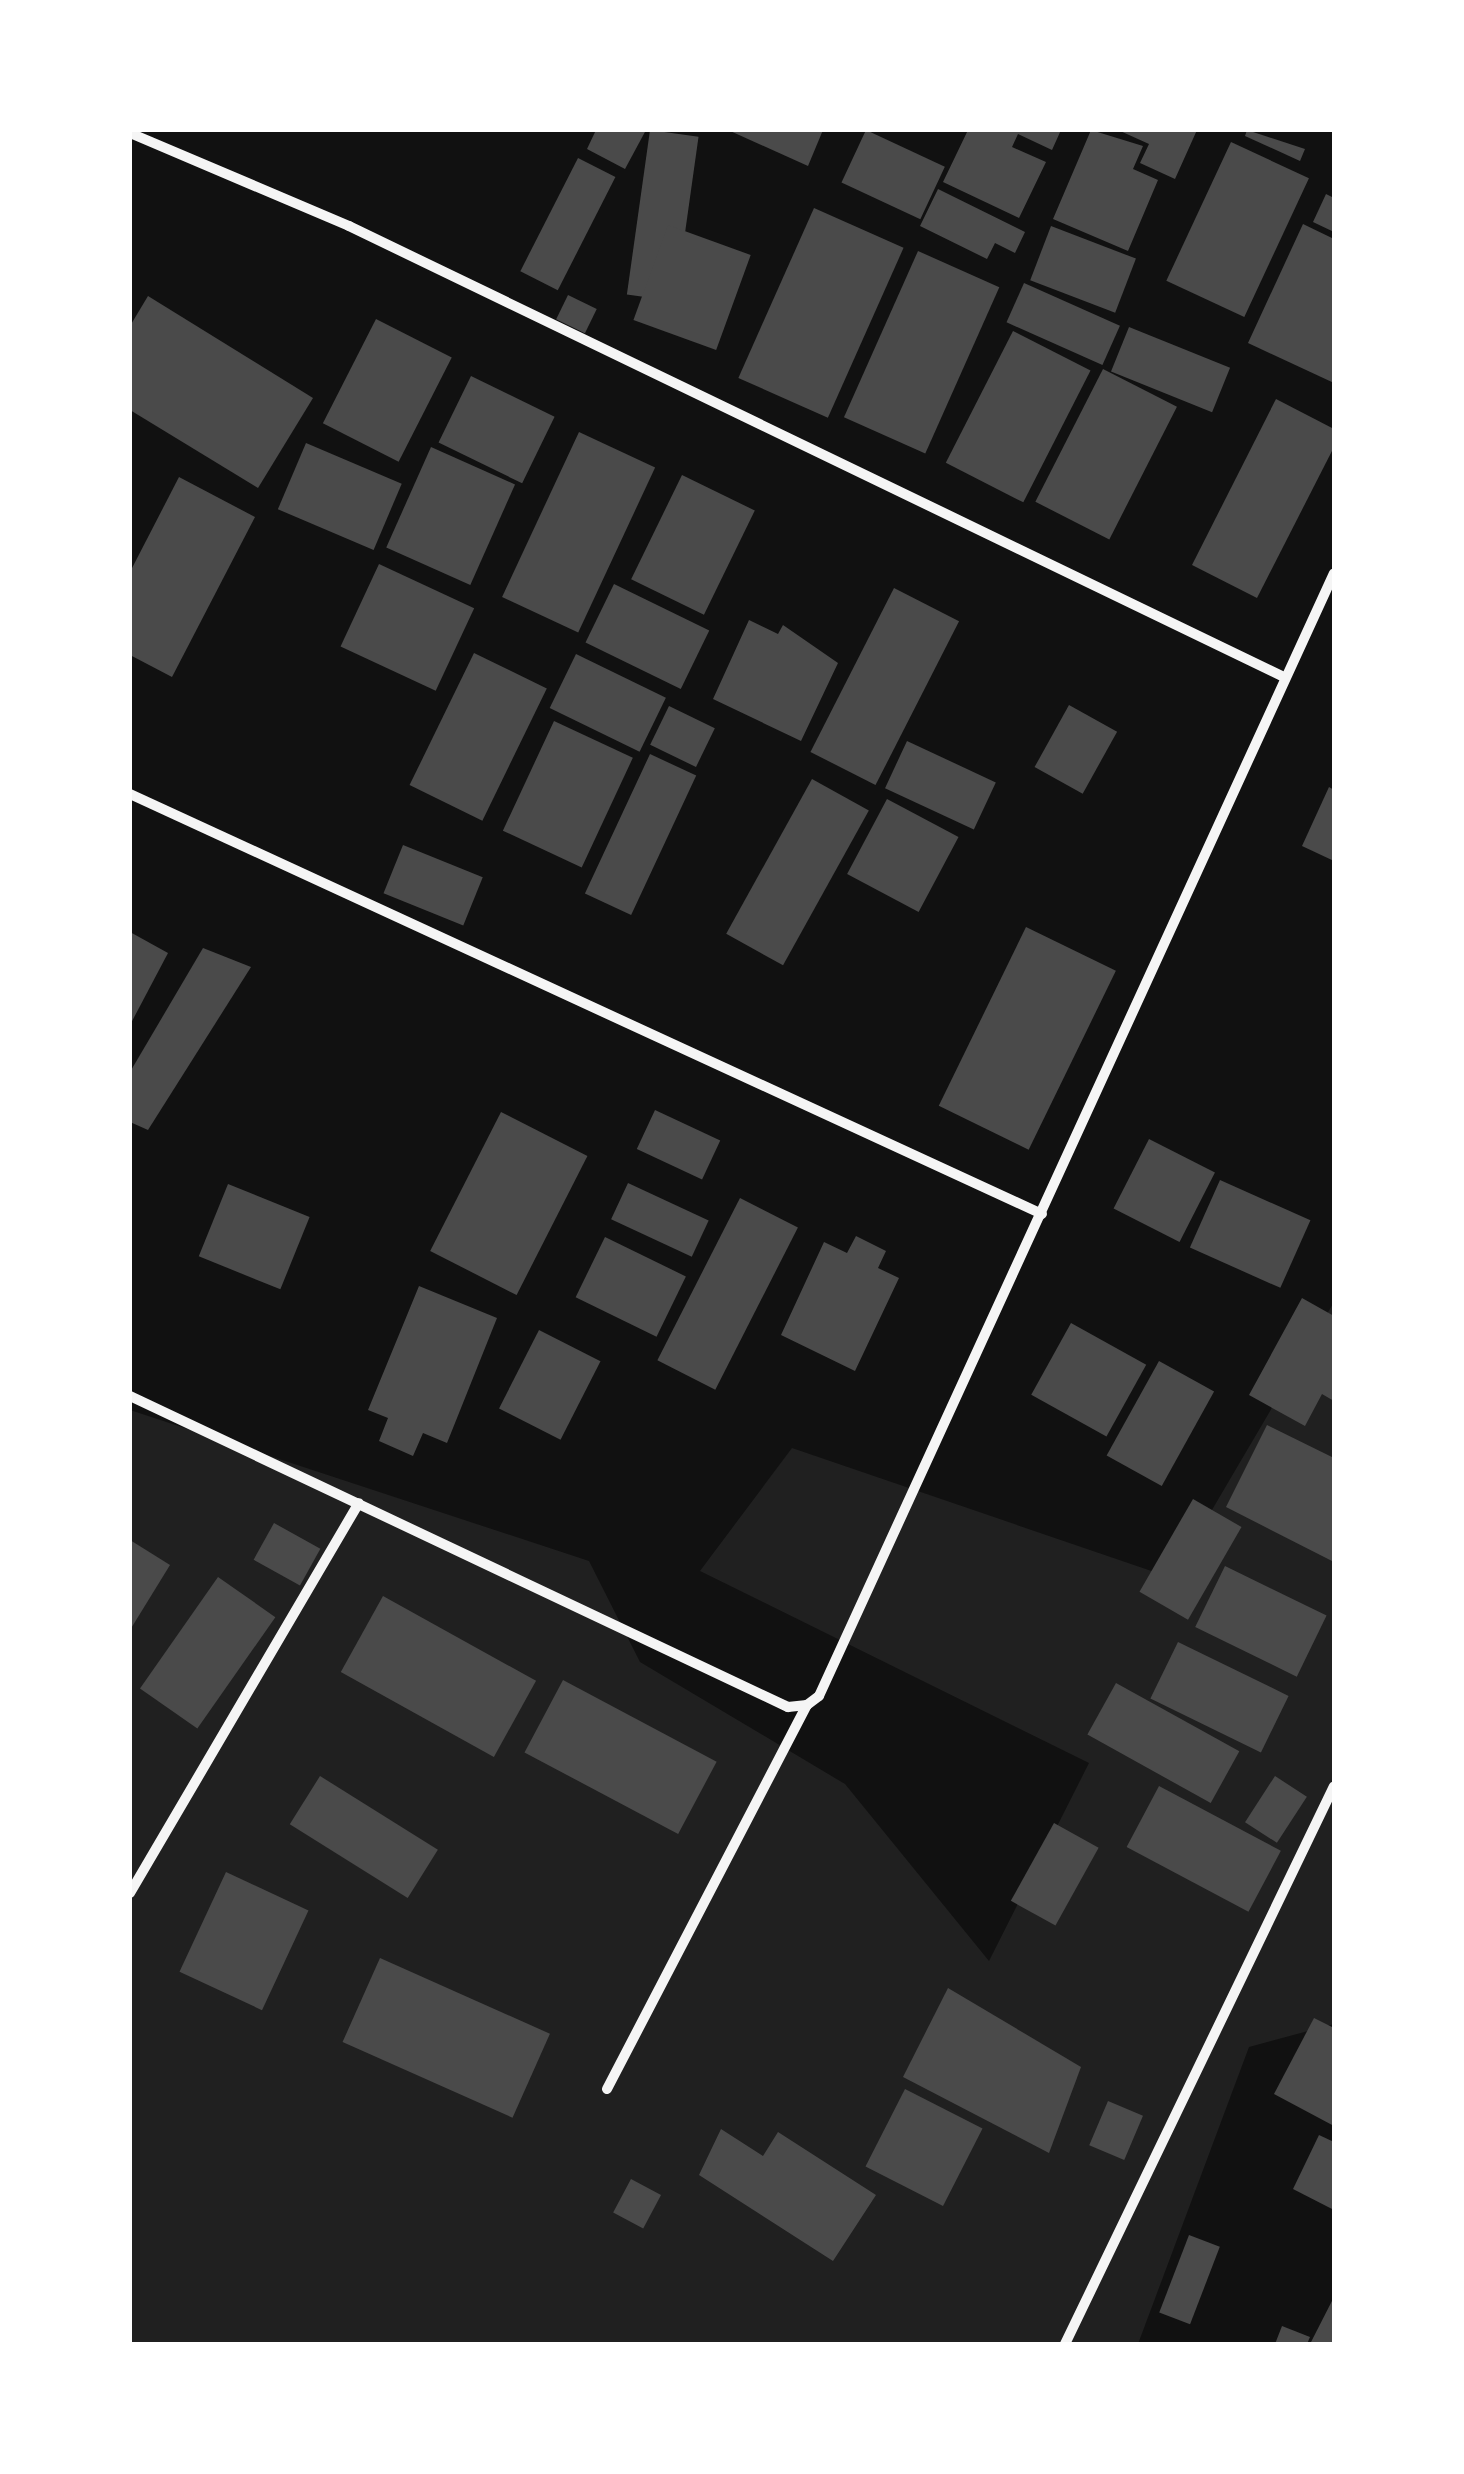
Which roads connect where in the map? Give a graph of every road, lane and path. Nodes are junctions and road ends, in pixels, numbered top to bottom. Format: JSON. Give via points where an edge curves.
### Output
{"nodes":[{"id":1,"x":130,"y":132,"type":"edge"},
{"id":2,"x":1334,"y":573,"type":"edge"},
{"id":3,"x":1284,"y":677,"type":"junction"},
{"id":4,"x":130,"y":794,"type":"edge"},
{"id":5,"x":1042,"y":1214,"type":"junction"},
{"id":6,"x":130,"y":1396,"type":"edge"},
{"id":7,"x":359,"y":1503,"type":"junction"},
{"id":8,"x":807,"y":1705,"type":"junction"},
{"id":9,"x":1334,"y":1786,"type":"edge"},
{"id":10,"x":130,"y":1893,"type":"edge"},
{"id":11,"x":608,"y":2089,"type":"dead end"},
{"id":12,"x":1065,"y":2344,"type":"edge"}],
"edges":[{"from":1,"to":3,"type":"street","via":[[349,226]]},
{"from":2,"to":3,"type":"street"},
{"from":3,"to":5,"type":"street"},
{"from":4,"to":5,"type":"street"},
{"from":5,"to":8,"type":"street","via":[[819,1696]]},
{"from":6,"to":7,"type":"street"},
{"from":7,"to":8,"type":"street","via":[[788,1707]]},
{"from":7,"to":10,"type":"street"},
{"from":8,"to":11,"type":"street"},
{"from":9,"to":12,"type":"street"}]}
